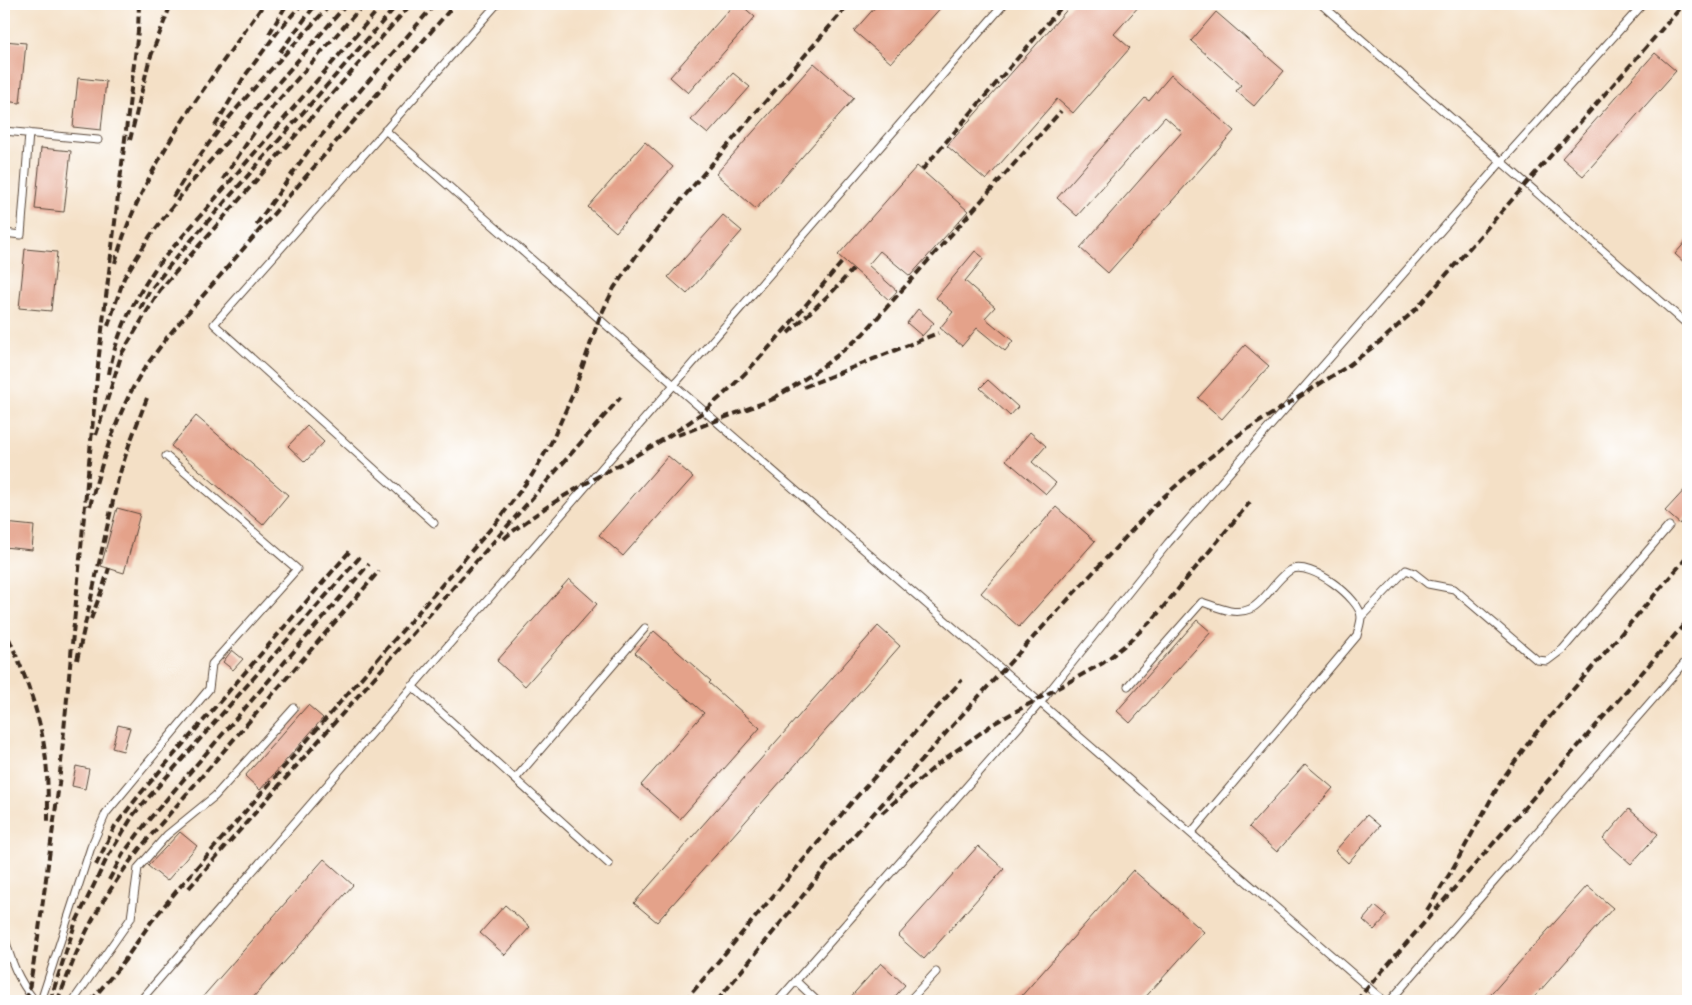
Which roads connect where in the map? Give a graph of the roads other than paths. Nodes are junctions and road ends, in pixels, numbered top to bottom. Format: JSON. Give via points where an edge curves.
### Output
{"nodes":[{"id":1,"x":497,"y":4,"type":"edge"},
{"id":2,"x":1004,"y":4,"type":"edge"},
{"id":3,"x":1320,"y":4,"type":"edge"},
{"id":4,"x":1643,"y":4,"type":"edge"},
{"id":5,"x":385,"y":130,"type":"junction"},
{"id":6,"x":4,"y":131,"type":"edge"},
{"id":7,"x":30,"y":133,"type":"junction"},
{"id":8,"x":98,"y":140,"type":"dead end"},
{"id":9,"x":1501,"y":162,"type":"junction"},
{"id":10,"x":4,"y":233,"type":"edge"},
{"id":11,"x":1688,"y":325,"type":"edge"},
{"id":12,"x":673,"y":384,"type":"junction"},
{"id":13,"x":166,"y":456,"type":"dead end"},
{"id":14,"x":434,"y":523,"type":"dead end"},
{"id":15,"x":1669,"y":526,"type":"dead end"},
{"id":16,"x":1362,"y":617,"type":"junction"},
{"id":17,"x":644,"y":628,"type":"dead end"},
{"id":18,"x":1688,"y":659,"type":"edge"},
{"id":19,"x":412,"y":686,"type":"junction"},
{"id":20,"x":1128,"y":686,"type":"dead end"},
{"id":21,"x":1040,"y":703,"type":"junction"},
{"id":22,"x":294,"y":708,"type":"dead end"},
{"id":23,"x":516,"y":778,"type":"junction"},
{"id":24,"x":1191,"y":833,"type":"junction"},
{"id":25,"x":609,"y":864,"type":"dead end"},
{"id":26,"x":4,"y":934,"type":"edge"},
{"id":27,"x":936,"y":972,"type":"dead end"},
{"id":28,"x":796,"y":981,"type":"junction"},
{"id":29,"x":35,"y":1001,"type":"edge"},
{"id":30,"x":41,"y":1001,"type":"edge"},
{"id":31,"x":73,"y":1001,"type":"edge"},
{"id":32,"x":140,"y":1001,"type":"edge"},
{"id":33,"x":778,"y":1001,"type":"edge"},
{"id":34,"x":817,"y":1001,"type":"edge"},
{"id":35,"x":909,"y":1001,"type":"edge"},
{"id":36,"x":1384,"y":1001,"type":"edge"},
{"id":37,"x":1390,"y":1001,"type":"edge"}],
"edges":[{"from":1,"to":5,"type":"lane"},
{"from":2,"to":12,"type":"lane"},
{"from":3,"to":9,"type":"lane"},
{"from":4,"to":9,"type":"lane"},
{"from":5,"to":12,"type":"lane"},
{"from":5,"to":14,"type":"lane","via":[[214,324]]},
{"from":6,"to":7,"type":"lane"},
{"from":7,"to":8,"type":"lane"},
{"from":7,"to":10,"type":"lane","via":[[21,235]]},
{"from":9,"to":11,"type":"lane"},
{"from":9,"to":21,"type":"lane","via":[[1168,542]]},
{"from":12,"to":19,"type":"lane"},
{"from":12,"to":21,"type":"lane"},
{"from":13,"to":30,"type":"lane","via":[[297,569],[212,664],[209,689],[106,813],[91,847]]},
{"from":15,"to":16,"type":"lane","via":[[1563,649],[1547,662],[1537,660],[1454,589],[1428,584],[1406,570]]},
{"from":16,"to":20,"type":"lane","via":[[1356,603],[1322,574],[1304,567],[1291,570],[1251,609],[1234,612],[1202,602]]},
{"from":16,"to":24,"type":"lane","via":[[1357,636]]},
{"from":17,"to":23,"type":"lane"},
{"from":18,"to":37,"type":"lane"},
{"from":19,"to":23,"type":"lane"},
{"from":19,"to":32,"type":"lane"},
{"from":21,"to":24,"type":"lane"},
{"from":21,"to":28,"type":"lane"},
{"from":22,"to":31,"type":"lane","via":[[215,796],[166,835],[138,868],[131,918]]},
{"from":23,"to":25,"type":"lane"},
{"from":24,"to":36,"type":"lane"},
{"from":26,"to":29,"type":"lane","via":[[19,980]]},
{"from":27,"to":35,"type":"lane"},
{"from":28,"to":33,"type":"lane"},
{"from":28,"to":34,"type":"lane"}]}
